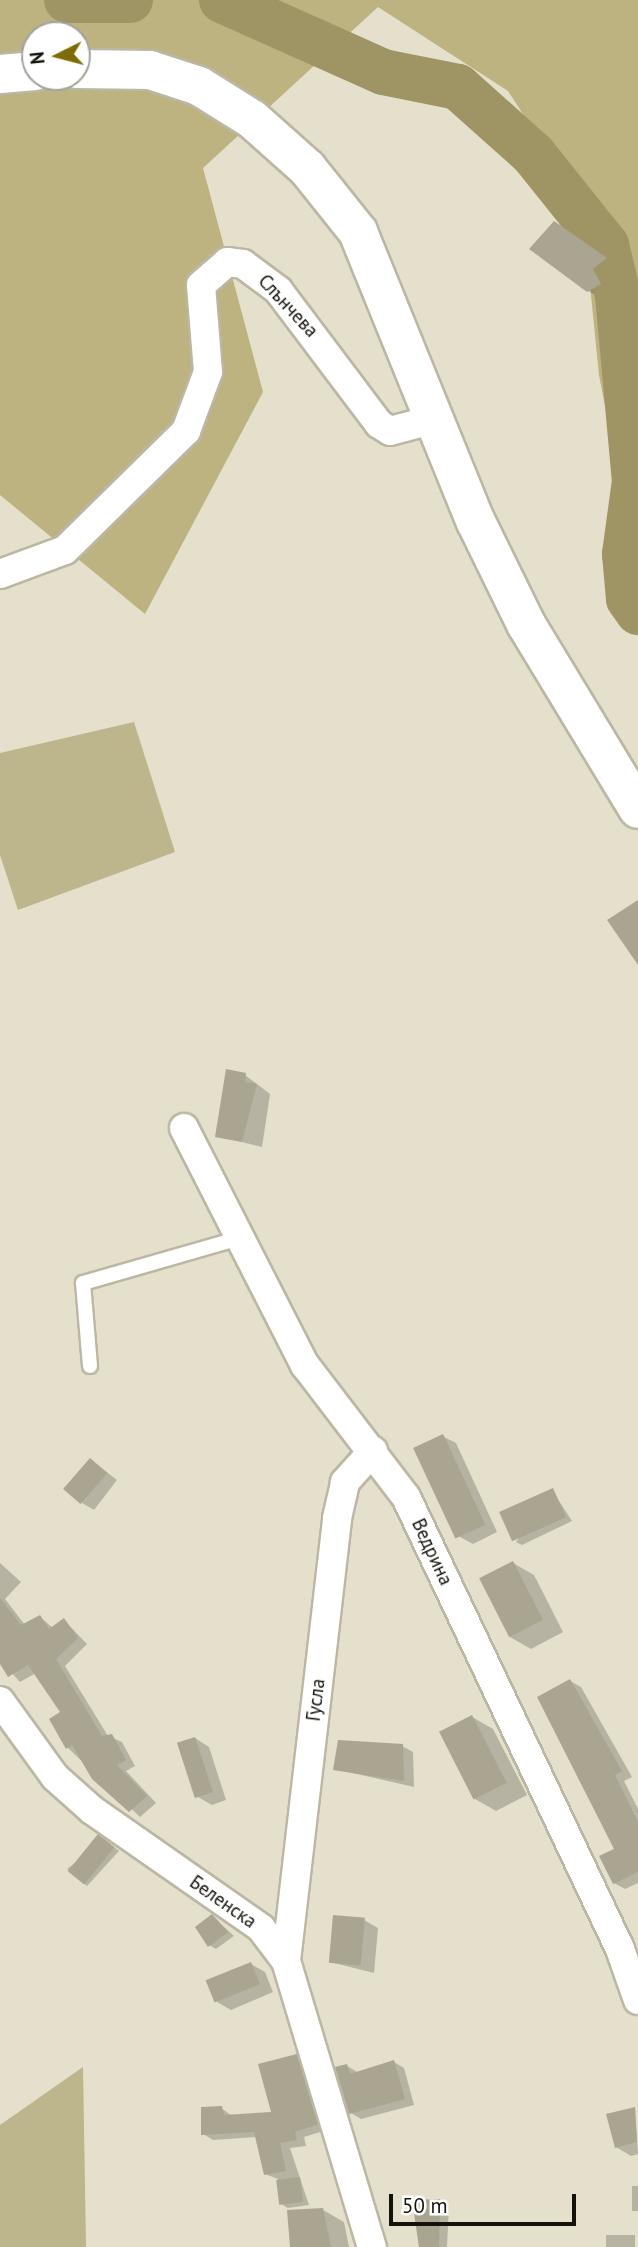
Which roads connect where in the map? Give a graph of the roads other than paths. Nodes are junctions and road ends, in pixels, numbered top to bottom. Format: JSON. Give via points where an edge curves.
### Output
{"nodes":[{"id":1,"x":91,"y":69,"type":"edge"},
{"id":2,"x":21,"y":72,"type":"edge"},
{"id":3,"x":0,"y":74,"type":"edge"},
{"id":4,"x":435,"y":419,"type":"junction"},
{"id":5,"x":0,"y":573,"type":"edge"},
{"id":6,"x":638,"y":809,"type":"edge"},
{"id":7,"x":184,"y":1128,"type":"dead end"},
{"id":8,"x":240,"y":1238,"type":"junction"},
{"id":9,"x":90,"y":1366,"type":"dead end"},
{"id":10,"x":373,"y":1451,"type":"junction"},
{"id":11,"x":0,"y":1701,"type":"edge"},
{"id":12,"x":286,"y":1961,"type":"junction"},
{"id":13,"x":638,"y":2000,"type":"edge"},
{"id":14,"x":372,"y":2247,"type":"edge"}],
"edges":[{"from":1,"to":4,"type":"main road","via":[[150,71],[199,86],[252,119],[307,168],[358,232]]},
{"from":2,"to":3,"type":"main road"},
{"from":4,"to":5,"type":"street","name":"Слънчева","via":[[390,431],[379,425],[278,290],[251,269],[227,262],[201,285],[209,360],[186,431],[65,550]]},
{"from":4,"to":6,"type":"main road","via":[[526,624]]},
{"from":7,"to":8,"type":"street","name":"Ведрина"},
{"from":8,"to":9,"type":"lane","via":[[83,1283]]},
{"from":8,"to":10,"type":"street","name":"Ведрина","via":[[305,1365]]},
{"from":10,"to":12,"type":"street","name":"Гусла","via":[[345,1482],[337,1518]]},
{"from":10,"to":13,"type":"street","name":"Ведрина","via":[[406,1497],[620,1949]]},
{"from":11,"to":12,"type":"street","name":"Беленска","via":[[55,1777],[83,1802],[261,1928]]},
{"from":12,"to":14,"type":"street","name":"Беленска"}]}
